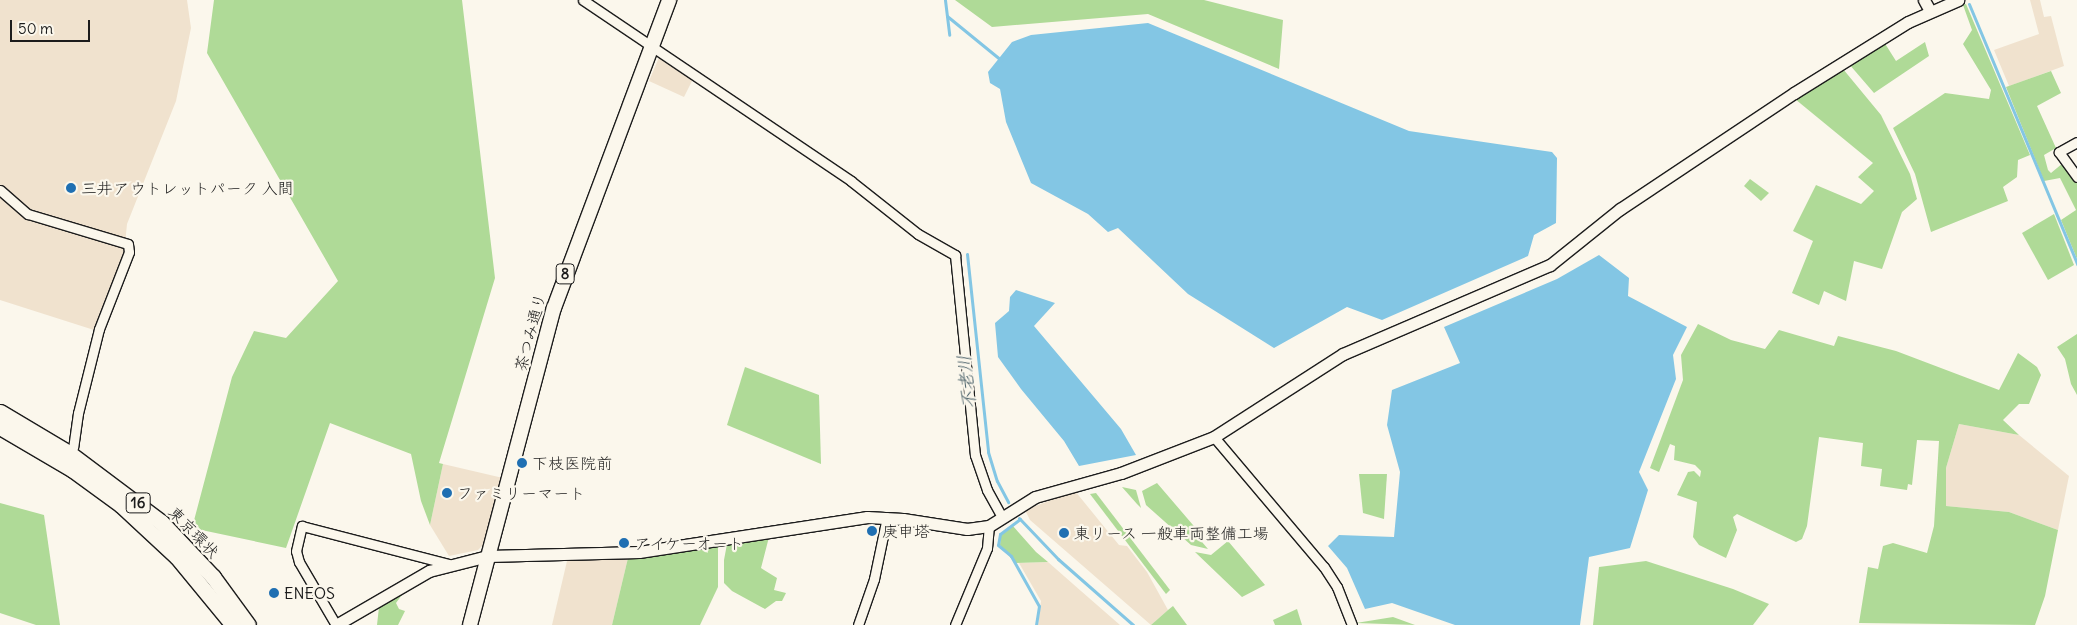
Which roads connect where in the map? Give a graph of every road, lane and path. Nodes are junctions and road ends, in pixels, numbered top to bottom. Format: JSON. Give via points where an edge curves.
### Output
{"nodes":[{"id":1,"x":583,"y":0,"type":"edge"},
{"id":2,"x":669,"y":0,"type":"edge"},
{"id":3,"x":1924,"y":0,"type":"edge"},
{"id":4,"x":1958,"y":0,"type":"edge"},
{"id":5,"x":1930,"y":11,"type":"junction"},
{"id":6,"x":651,"y":45,"type":"junction"},
{"id":7,"x":2077,"y":142,"type":"edge"},
{"id":8,"x":2077,"y":178,"type":"edge"},
{"id":9,"x":0,"y":190,"type":"edge"},
{"id":10,"x":0,"y":412,"type":"edge"},
{"id":11,"x":0,"y":426,"type":"edge"},
{"id":12,"x":1214,"y":437,"type":"junction"},
{"id":13,"x":69,"y":453,"type":"junction"},
{"id":14,"x":887,"y":517,"type":"junction"},
{"id":15,"x":1002,"y":517,"type":"junction"},
{"id":16,"x":989,"y":526,"type":"junction"},
{"id":17,"x":488,"y":556,"type":"junction"},
{"id":18,"x":449,"y":564,"type":"junction"},
{"id":19,"x":233,"y":625,"type":"edge"},
{"id":20,"x":248,"y":625,"type":"edge"},
{"id":21,"x":336,"y":625,"type":"edge"},
{"id":22,"x":470,"y":625,"type":"edge"},
{"id":23,"x":858,"y":625,"type":"edge"},
{"id":24,"x":955,"y":625,"type":"edge"},
{"id":25,"x":1352,"y":625,"type":"edge"}],
"edges":[{"from":1,"to":6,"type":"street"},
{"from":2,"to":6,"type":"main road","name":"茶つみ通り","number":"8"},
{"from":3,"to":5,"type":"street"},
{"from":4,"to":5,"type":"street"},
{"from":5,"to":12,"type":"street","via":[[1862,49],[1699,155],[1620,209],[1550,265],[1343,354]]},
{"from":6,"to":15,"type":"street","via":[[852,181],[918,234],[956,255],[975,455],[987,490]]},
{"from":6,"to":17,"type":"main road","name":"茶つみ通り","number":"8","via":[[554,308]]},
{"from":7,"to":8,"type":"street","via":[[2059,152]]},
{"from":9,"to":13,"type":"street","via":[[28,214],[128,244],[129,252],[99,329]]},
{"from":10,"to":13,"type":"highway","name":"東京環状","number":"16"},
{"from":11,"to":19,"type":"highway","name":"東京環状","number":"16","via":[[73,470],[121,505],[177,557]]},
{"from":12,"to":15,"type":"street","via":[[1121,473],[1054,490]]},
{"from":12,"to":25,"type":"street","via":[[1324,567],[1337,587]]},
{"from":13,"to":20,"type":"highway","name":"東京環状","number":"16","via":[[161,522],[213,577]]},
{"from":14,"to":16,"type":"street","via":[[967,529]]},
{"from":14,"to":17,"type":"street","via":[[639,552]]},
{"from":14,"to":23,"type":"street","via":[[874,579]]},
{"from":15,"to":16,"type":"street"},
{"from":16,"to":24,"type":"street","via":[[987,548]]},
{"from":17,"to":18,"type":"street"},
{"from":17,"to":22,"type":"main road","name":"茶つみ通り","number":"8"},
{"from":18,"to":21,"type":"street","via":[[416,578]]},
{"from":18,"to":21,"type":"street","via":[[302,526],[296,551],[299,562]]}]}
